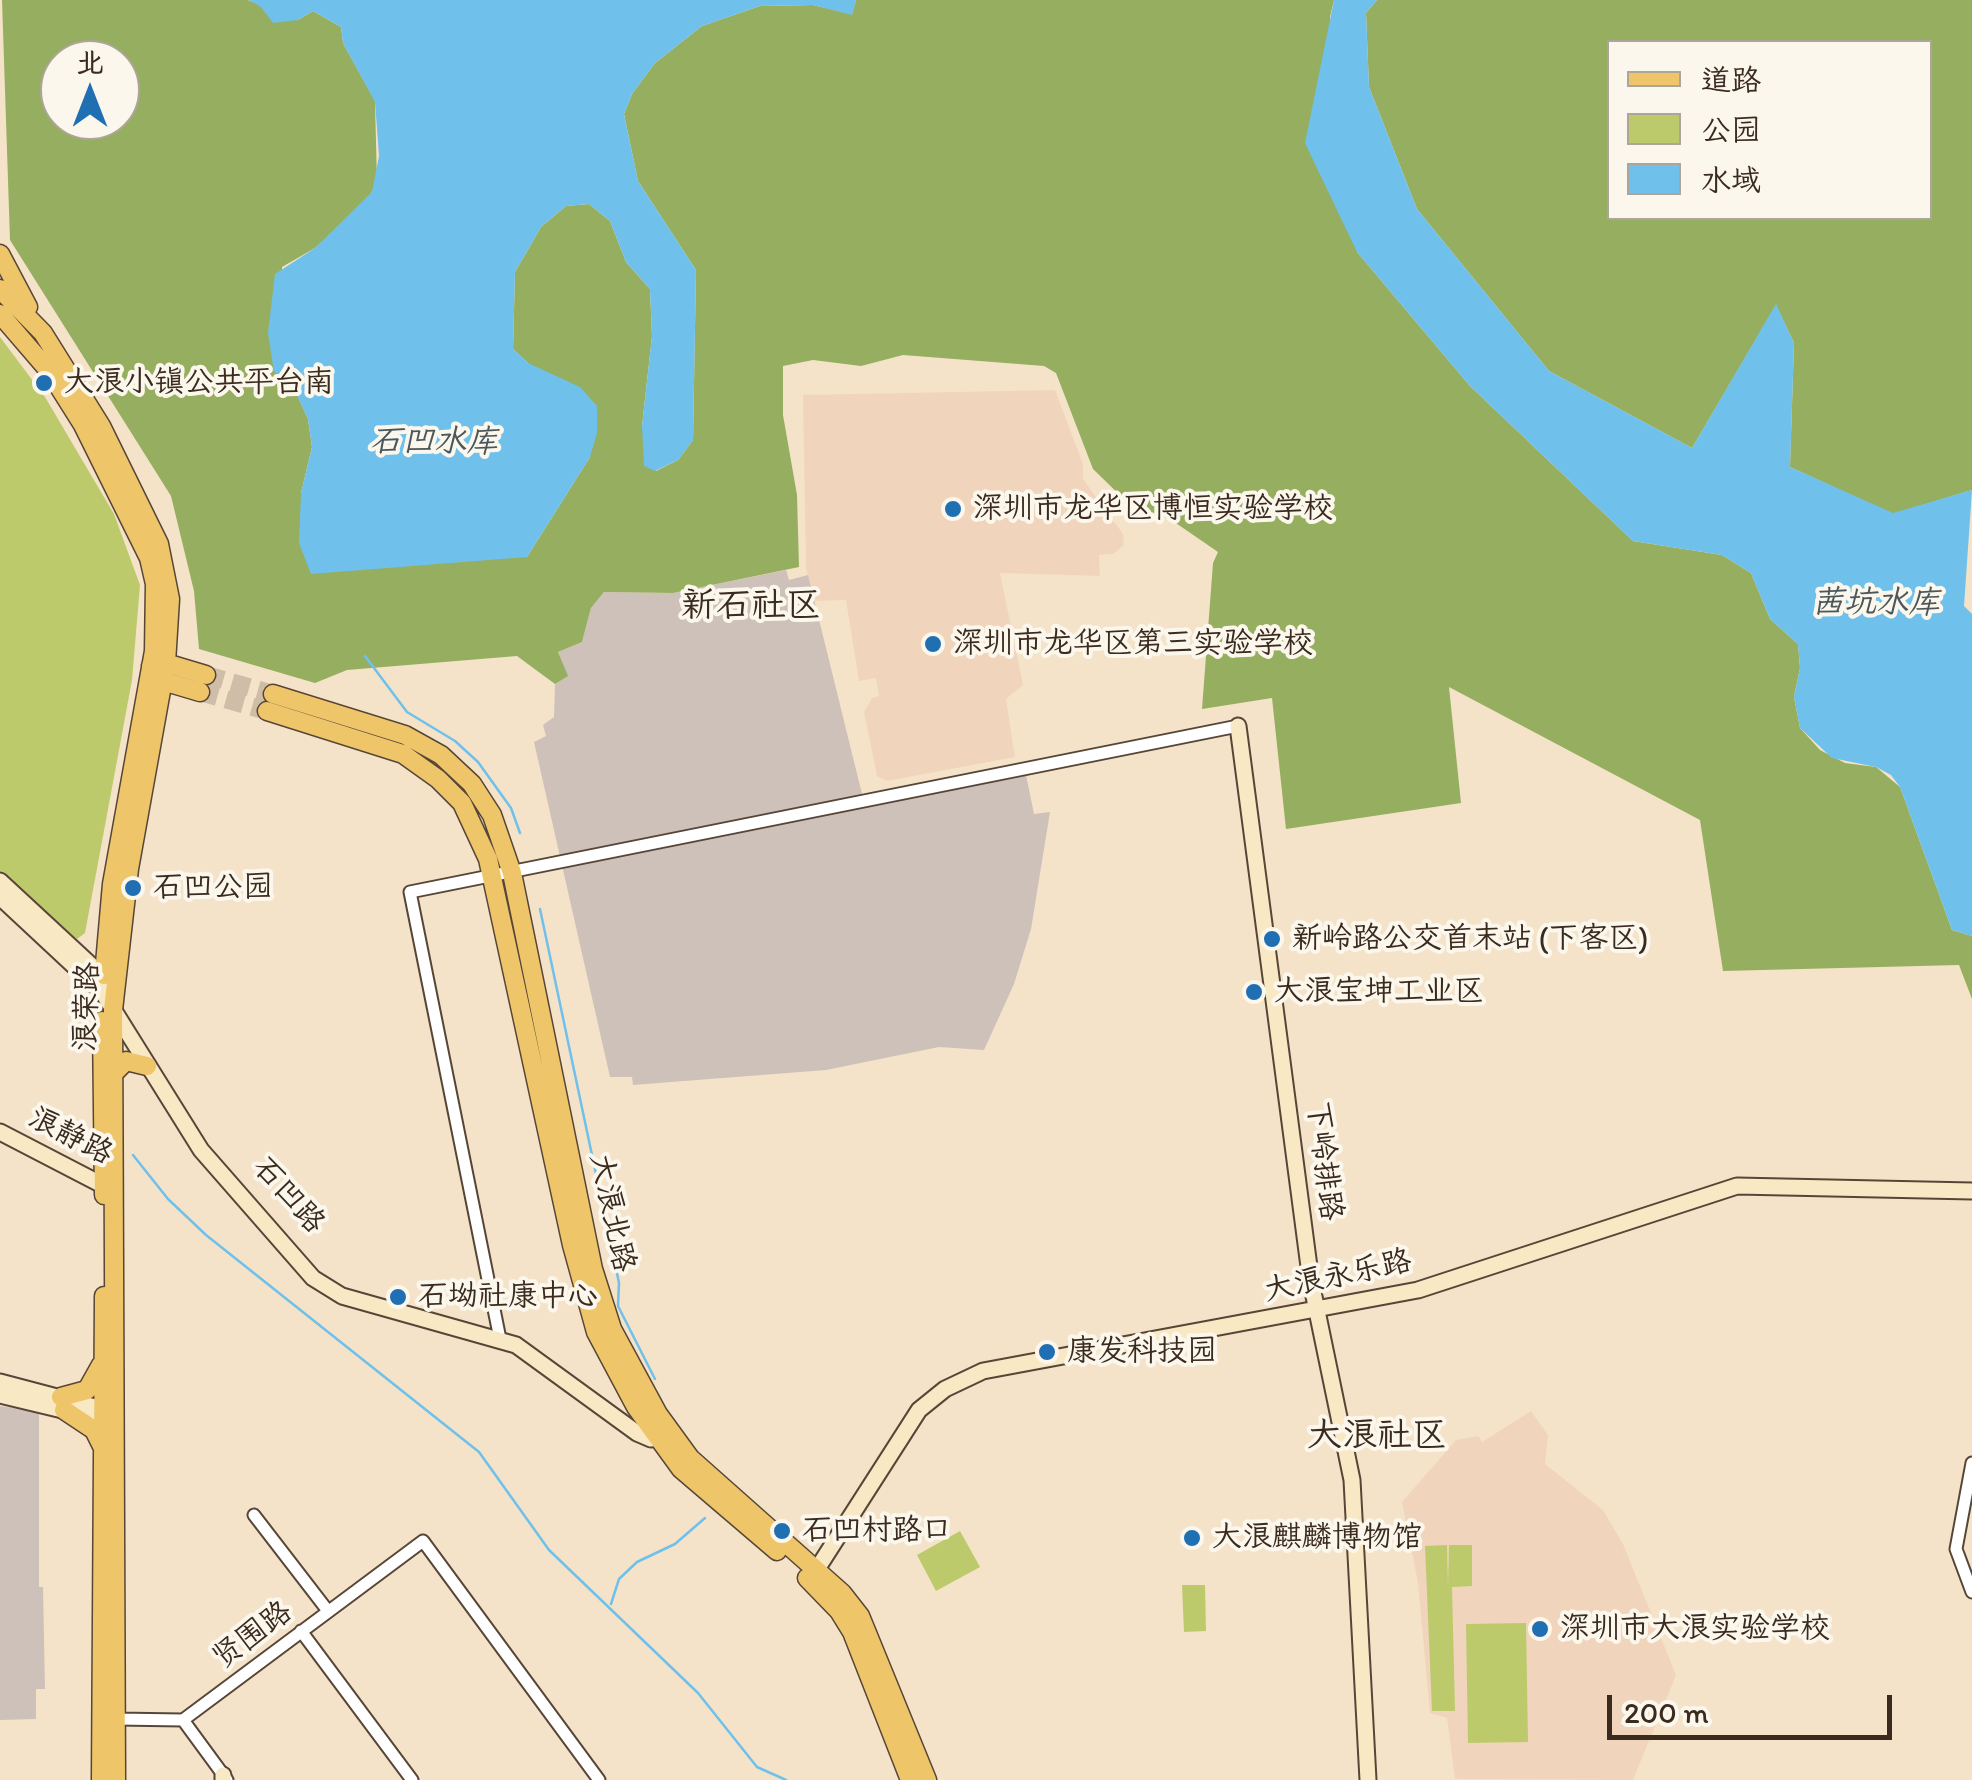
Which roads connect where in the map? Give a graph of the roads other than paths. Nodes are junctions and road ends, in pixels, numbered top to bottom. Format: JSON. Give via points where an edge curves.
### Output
{"nodes":[{"id":1,"x":0,"y":254,"type":"edge"},
{"id":2,"x":0,"y":289,"type":"edge"},
{"id":3,"x":0,"y":314,"type":"edge"},
{"id":4,"x":43,"y":333,"type":"junction"},
{"id":5,"x":160,"y":670,"type":"junction"},
{"id":6,"x":203,"y":683,"type":"tunnel mouth"},
{"id":7,"x":1238,"y":726,"type":"joint"},
{"id":8,"x":512,"y":873,"type":"junction"},
{"id":9,"x":493,"y":877,"type":"junction"},
{"id":10,"x":0,"y":881,"type":"edge"},
{"id":11,"x":0,"y":897,"type":"edge"},
{"id":12,"x":109,"y":993,"type":"junction"},
{"id":13,"x":147,"y":1066,"type":"junction"},
{"id":14,"x":114,"y":1074,"type":"junction"},
{"id":15,"x":107,"y":1105,"type":"junction"},
{"id":16,"x":0,"y":1132,"type":"edge"},
{"id":17,"x":110,"y":1189,"type":"junction"},
{"id":18,"x":1972,"y":1191,"type":"edge"},
{"id":19,"x":1317,"y":1312,"type":"junction"},
{"id":20,"x":499,"y":1334,"type":"junction"},
{"id":21,"x":104,"y":1355,"type":"junction"},
{"id":22,"x":0,"y":1382,"type":"edge"},
{"id":23,"x":0,"y":1395,"type":"edge"},
{"id":24,"x":62,"y":1404,"type":"junction"},
{"id":25,"x":109,"y":1415,"type":"junction"},
{"id":26,"x":656,"y":1436,"type":"junction"},
{"id":27,"x":104,"y":1450,"type":"junction"},
{"id":28,"x":1972,"y":1462,"type":"edge"},
{"id":29,"x":254,"y":1515,"type":"dead end"},
{"id":30,"x":813,"y":1577,"type":"junction"},
{"id":31,"x":1972,"y":1592,"type":"edge"},
{"id":32,"x":328,"y":1611,"type":"junction"},
{"id":33,"x":301,"y":1631,"type":"junction"},
{"id":34,"x":102,"y":1706,"type":"junction"},
{"id":35,"x":116,"y":1720,"type":"junction"},
{"id":36,"x":183,"y":1720,"type":"junction"},
{"id":37,"x":225,"y":1778,"type":"edge"},
{"id":38,"x":101,"y":1780,"type":"edge"},
{"id":39,"x":116,"y":1780,"type":"edge"},
{"id":40,"x":412,"y":1780,"type":"edge"},
{"id":41,"x":599,"y":1780,"type":"edge"},
{"id":42,"x":910,"y":1780,"type":"edge"},
{"id":43,"x":927,"y":1780,"type":"edge"},
{"id":44,"x":1368,"y":1780,"type":"edge"}],
"edges":[{"from":1,"to":4,"type":"main road"},
{"from":2,"to":4,"type":"main road","name":"浪荣路"},
{"from":3,"to":5,"type":"main road","name":"浪荣路","via":[[65,394],[148,558]]},
{"from":4,"to":5,"type":"main road","name":"浪荣路","via":[[101,426],[159,544],[170,599]]},
{"from":5,"to":6,"type":"main road"},
{"from":5,"to":12,"type":"main road","name":"浪荣路","via":[[112,884]]},
{"from":7,"to":8,"type":"street"},
{"from":7,"to":19,"type":"street","name":"下岭排路"},
{"from":8,"to":9,"type":"street"},
{"from":8,"to":9,"type":"main road","name":"大浪北路","via":[[492,815],[472,784],[440,755],[406,735],[270,702],[403,754],[438,779],[462,803]]},
{"from":8,"to":30,"type":"main road","name":"大浪北路","via":[[592,1269],[612,1330],[682,1448]]},
{"from":9,"to":20,"type":"street","via":[[410,892]]},
{"from":9,"to":26,"type":"main road","name":"大浪北路","via":[[582,1290],[611,1364]]},
{"from":10,"to":12,"type":"street","name":"石凹路"},
{"from":11,"to":12,"type":"street","name":"石凹路"},
{"from":12,"to":13,"type":"street","name":"石凹路"},
{"from":12,"to":14,"type":"main road","name":"浪荣路"},
{"from":12,"to":15,"type":"main road","name":"浪荣路"},
{"from":12,"to":20,"type":"street","name":"石凹路","via":[[215,1153],[322,1274],[358,1292]]},
{"from":13,"to":14,"type":"main road","via":[[126,1062]]},
{"from":13,"to":20,"type":"street","name":"石凹路","via":[[217,1172],[313,1278],[353,1300]]},
{"from":14,"to":15,"type":"main road","name":"浪荣路"},
{"from":15,"to":17,"type":"main road","name":"浪荣路"},
{"from":16,"to":17,"type":"street","name":"浪静路"},
{"from":17,"to":21,"type":"main road","name":"浪荣路"},
{"from":17,"to":25,"type":"main road","name":"浪荣路"},
{"from":18,"to":19,"type":"street","name":"大浪永乐路","via":[[1737,1186],[1418,1290]]},
{"from":19,"to":30,"type":"street","name":"大浪永乐路","via":[[1005,1366],[945,1390],[911,1420]]},
{"from":19,"to":44,"type":"street","name":"下岭排路","via":[[1352,1480]]},
{"from":20,"to":26,"type":"street","name":"石凹路","via":[[522,1339],[644,1437]]},
{"from":21,"to":24,"type":"main road","via":[[87,1390]]},
{"from":21,"to":25,"type":"main road","name":"浪荣路"},
{"from":22,"to":24,"type":"street"},
{"from":23,"to":24,"type":"street"},
{"from":24,"to":25,"type":"street"},
{"from":24,"to":27,"type":"main road","via":[[94,1430]]},
{"from":25,"to":27,"type":"main road","name":"浪荣路"},
{"from":25,"to":35,"type":"main road","name":"浪荣路"},
{"from":26,"to":30,"type":"main road","name":"大浪北路","via":[[701,1490]]},
{"from":27,"to":34,"type":"main road","name":"浪荣路"},
{"from":28,"to":31,"type":"street","via":[[1956,1550]]},
{"from":29,"to":32,"type":"street"},
{"from":30,"to":42,"type":"main road","name":"大浪北路","via":[[848,1624]]},
{"from":30,"to":43,"type":"main road","name":"大浪北路","via":[[842,1593],[868,1632]]},
{"from":32,"to":33,"type":"street","name":"贤围路"},
{"from":32,"to":41,"type":"street","name":"贤围路","via":[[423,1542]]},
{"from":33,"to":36,"type":"street","name":"贤围路"},
{"from":33,"to":40,"type":"street"},
{"from":34,"to":35,"type":"street"},
{"from":34,"to":38,"type":"main road","name":"浪荣路"},
{"from":35,"to":36,"type":"street"},
{"from":35,"to":39,"type":"main road","name":"浪荣路"},
{"from":36,"to":37,"type":"street"}]}
